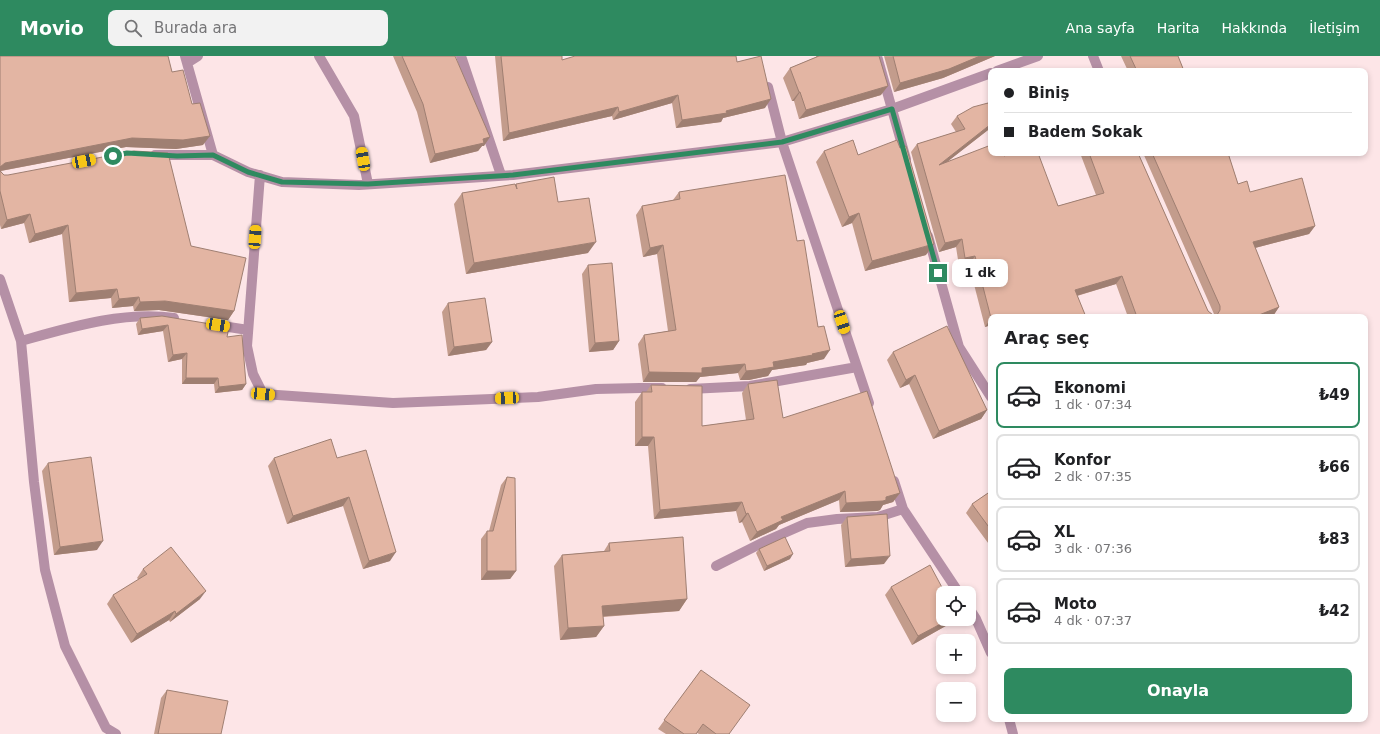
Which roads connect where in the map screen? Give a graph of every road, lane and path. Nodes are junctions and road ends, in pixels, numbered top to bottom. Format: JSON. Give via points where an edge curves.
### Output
{"nodes":[{"id":1,"x":198,"y":56,"type":"edge"},
{"id":2,"x":319,"y":56,"type":"edge"},
{"id":3,"x":461,"y":56,"type":"edge"},
{"id":4,"x":877,"y":56,"type":"edge"},
{"id":5,"x":1038,"y":56,"type":"edge"},
{"id":6,"x":1092,"y":56,"type":"edge"},
{"id":7,"x":186,"y":59,"type":"edge"},
{"id":8,"x":1005,"y":68,"type":"edge"},
{"id":9,"x":1098,"y":68,"type":"edge"},
{"id":10,"x":988,"y":74,"type":"edge"},
{"id":11,"x":765,"y":78,"type":"edge"},
{"id":12,"x":892,"y":109,"type":"junction"},
{"id":13,"x":782,"y":142,"type":"junction"},
{"id":14,"x":146,"y":154,"type":"edge"},
{"id":15,"x":213,"y":155,"type":"junction"},
{"id":16,"x":909,"y":169,"type":"edge"},
{"id":17,"x":260,"y":175,"type":"junction"},
{"id":18,"x":501,"y":175,"type":"junction"},
{"id":19,"x":368,"y":184,"type":"junction"},
{"id":20,"x":926,"y":228,"type":"edge"},
{"id":21,"x":0,"y":279,"type":"edge"},
{"id":22,"x":180,"y":319,"type":"edge"},
{"id":23,"x":203,"y":323,"type":"edge"},
{"id":24,"x":248,"y":330,"type":"junction"},
{"id":25,"x":21,"y":341,"type":"junction"},
{"id":26,"x":856,"y":367,"type":"junction"},
{"id":27,"x":988,"y":392,"type":"edge"},
{"id":28,"x":871,"y":412,"type":"edge"},
{"id":29,"x":891,"y":471,"type":"edge"},
{"id":30,"x":903,"y":509,"type":"junction"},
{"id":31,"x":716,"y":566,"type":"dead end"},
{"id":32,"x":954,"y":586,"type":"edge"},
{"id":33,"x":976,"y":619,"type":"edge"},
{"id":34,"x":988,"y":646,"type":"edge"},
{"id":35,"x":1010,"y":722,"type":"edge"},
{"id":36,"x":116,"y":734,"type":"edge"},
{"id":37,"x":1013,"y":734,"type":"edge"}],
"edges":[{"from":1,"to":7,"type":"street"},
{"from":2,"to":19,"type":"street","via":[[354,116]]},
{"from":3,"to":18,"type":"street"},
{"from":4,"to":12,"type":"street"},
{"from":5,"to":8,"type":"street"},
{"from":6,"to":9,"type":"street"},
{"from":7,"to":15,"type":"street"},
{"from":10,"to":12,"type":"street"},
{"from":11,"to":13,"type":"street"},
{"from":12,"to":13,"type":"street"},
{"from":12,"to":16,"type":"street"},
{"from":13,"to":18,"type":"street"},
{"from":13,"to":26,"type":"street"},
{"from":14,"to":15,"type":"street"},
{"from":15,"to":17,"type":"street"},
{"from":17,"to":19,"type":"street","via":[[282,182]]},
{"from":17,"to":24,"type":"street"},
{"from":18,"to":19,"type":"street"},
{"from":20,"to":27,"type":"street","via":[[959,347]]},
{"from":21,"to":25,"type":"street"},
{"from":22,"to":25,"type":"street","via":[[158,316],[110,319]]},
{"from":23,"to":24,"type":"street"},
{"from":24,"to":26,"type":"street","via":[[247,346],[252,374],[263,394],[393,403],[538,396],[596,390],[750,386]]},
{"from":25,"to":36,"type":"street","via":[[45,570],[65,646],[106,728]]},
{"from":26,"to":28,"type":"street"},
{"from":29,"to":30,"type":"street"},
{"from":30,"to":31,"type":"street","via":[[878,517],[807,523]]},
{"from":30,"to":32,"type":"street"},
{"from":33,"to":34,"type":"street"},
{"from":35,"to":37,"type":"street"}]}
